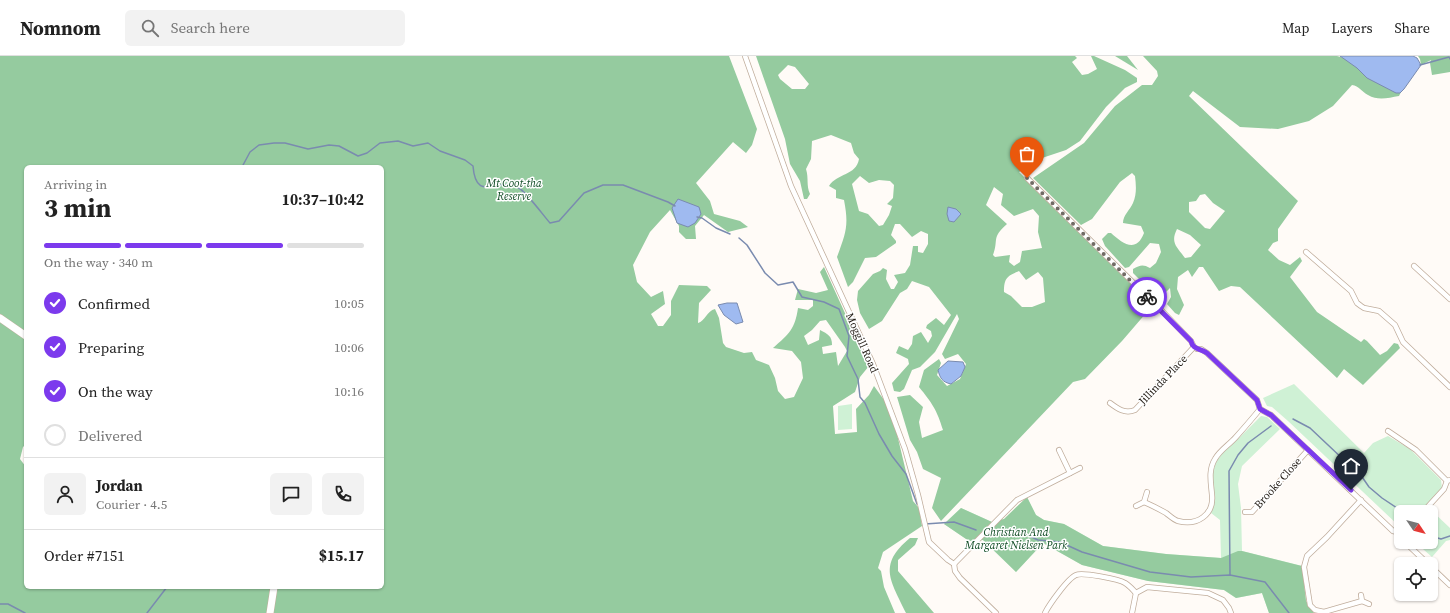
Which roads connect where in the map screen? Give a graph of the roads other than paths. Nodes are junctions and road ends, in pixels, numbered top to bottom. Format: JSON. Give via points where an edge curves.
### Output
{"nodes":[{"id":1,"x":745,"y":56,"type":"edge"},
{"id":2,"x":1027,"y":178,"type":"dead end"},
{"id":3,"x":1306,"y":252,"type":"dead end"},
{"id":4,"x":1414,"y":266,"type":"dead end"},
{"id":5,"x":1450,"y":299,"type":"edge"},
{"id":6,"x":0,"y":318,"type":"edge"},
{"id":7,"x":24,"y":335,"type":"edge"},
{"id":8,"x":1194,"y":347,"type":"junction"},
{"id":9,"x":1450,"y":387,"type":"edge"},
{"id":10,"x":1110,"y":403,"type":"dead end"},
{"id":11,"x":1260,"y":409,"type":"junction"},
{"id":12,"x":1388,"y":431,"type":"dead end"},
{"id":13,"x":1059,"y":450,"type":"dead end"},
{"id":14,"x":1308,"y":450,"type":"junction"},
{"id":15,"x":1080,"y":468,"type":"dead end"},
{"id":16,"x":1070,"y":473,"type":"junction"},
{"id":17,"x":1448,"y":480,"type":"edge"},
{"id":18,"x":1147,"y":492,"type":"dead end"},
{"id":19,"x":1360,"y":500,"type":"junction"},
{"id":20,"x":1144,"y":502,"type":"junction"},
{"id":21,"x":1429,"y":505,"type":"edge"},
{"id":22,"x":1136,"y":506,"type":"dead end"},
{"id":23,"x":1245,"y":512,"type":"dead end"},
{"id":24,"x":1394,"y":531,"type":"edge"},
{"id":25,"x":1412,"y":549,"type":"edge"},
{"id":26,"x":1421,"y":557,"type":"edge"},
{"id":27,"x":954,"y":564,"type":"junction"},
{"id":28,"x":1438,"y":574,"type":"edge"},
{"id":29,"x":1450,"y":585,"type":"edge"},
{"id":30,"x":274,"y":589,"type":"edge"},
{"id":31,"x":1136,"y":593,"type":"junction"},
{"id":32,"x":1361,"y":595,"type":"dead end"},
{"id":33,"x":1362,"y":601,"type":"junction"},
{"id":34,"x":1369,"y":604,"type":"dead end"},
{"id":35,"x":270,"y":613,"type":"edge"},
{"id":36,"x":996,"y":613,"type":"edge"},
{"id":37,"x":1045,"y":613,"type":"edge"},
{"id":38,"x":1132,"y":613,"type":"edge"},
{"id":39,"x":1231,"y":613,"type":"edge"}],
"edges":[{"from":1,"to":27,"type":"street","name":"Moggill Road","via":[[791,186],[873,364],[905,449],[929,542]]},
{"from":2,"to":8,"type":"street","via":[[1163,312]]},
{"from":3,"to":9,"type":"street","via":[[1351,291],[1361,306],[1379,310],[1395,325],[1403,342]]},
{"from":4,"to":5,"type":"street"},
{"from":6,"to":7,"type":"main road"},
{"from":8,"to":10,"type":"street","name":"Jillinda Place","via":[[1135,410],[1121,410]]},
{"from":8,"to":11,"type":"street","via":[[1207,353],[1257,400]]},
{"from":11,"to":14,"type":"street","via":[[1271,415]]},
{"from":11,"to":20,"type":"street","via":[[1214,460],[1210,474],[1212,497],[1206,516],[1189,522],[1177,521]]},
{"from":12,"to":17,"type":"street","via":[[1416,450]]},
{"from":13,"to":16,"type":"street"},
{"from":14,"to":19,"type":"street"},
{"from":14,"to":23,"type":"street","name":"Brooke Close","via":[[1252,512]]},
{"from":15,"to":16,"type":"street"},
{"from":16,"to":27,"type":"street","via":[[1013,503]]},
{"from":17,"to":21,"type":"street","via":[[1444,489]]},
{"from":18,"to":20,"type":"street"},
{"from":19,"to":24,"type":"street"},
{"from":19,"to":33,"type":"street","via":[[1307,556],[1304,567],[1310,605],[1315,610],[1324,612]]},
{"from":20,"to":22,"type":"street"},
{"from":25,"to":26,"type":"street"},
{"from":27,"to":36,"type":"street","name":"Moggill Road","via":[[960,578]]},
{"from":28,"to":29,"type":"street"},
{"from":30,"to":35,"type":"main road"},
{"from":31,"to":37,"type":"street","via":[[1124,582],[1085,574],[1076,575],[1070,579]]},
{"from":31,"to":38,"type":"street"},
{"from":31,"to":39,"type":"street","via":[[1147,587],[1208,593],[1223,600]]},
{"from":32,"to":33,"type":"street"},
{"from":33,"to":34,"type":"street"}]}
